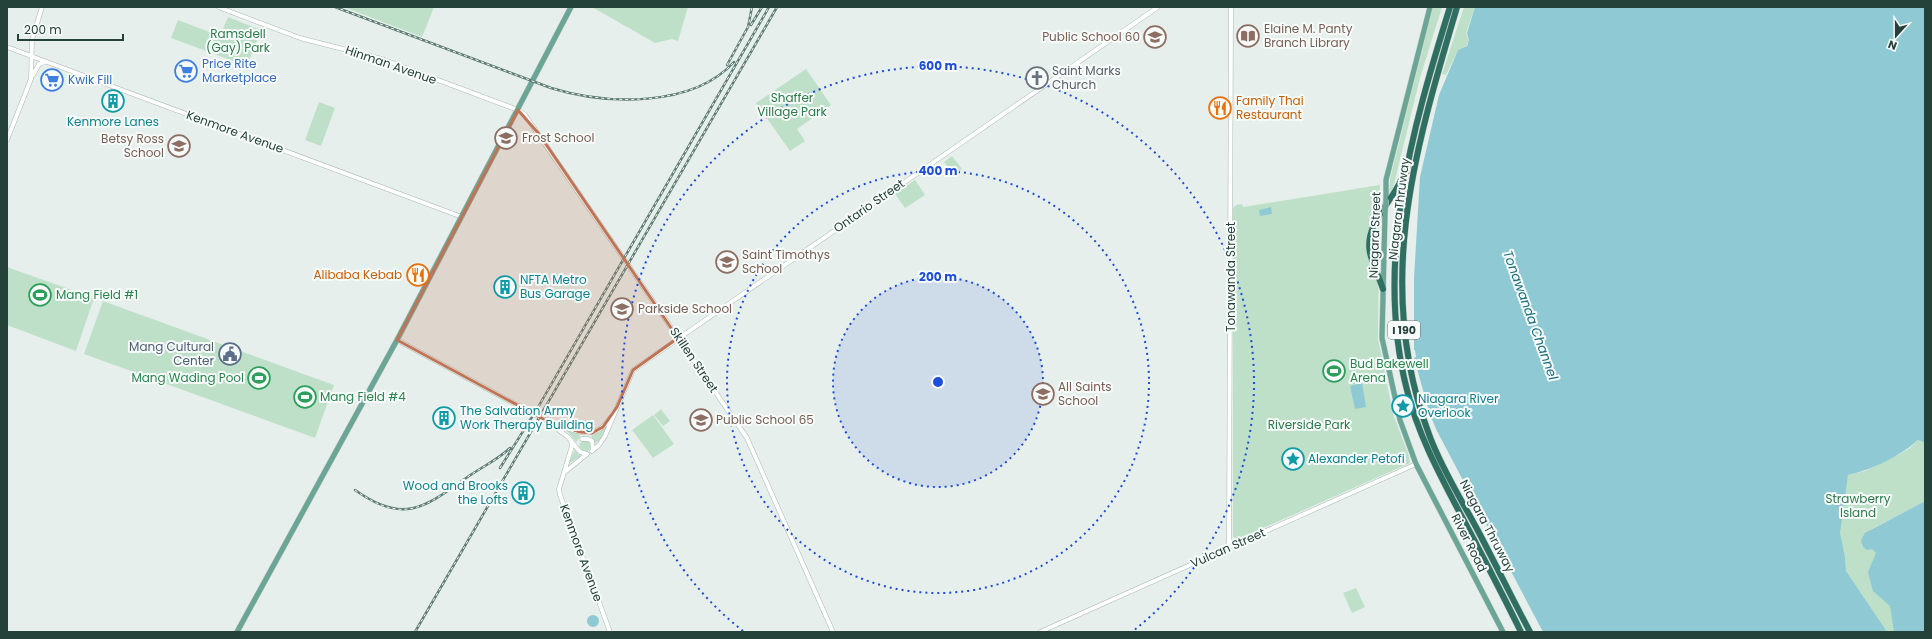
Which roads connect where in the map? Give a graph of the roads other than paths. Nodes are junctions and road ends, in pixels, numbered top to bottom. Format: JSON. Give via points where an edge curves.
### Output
{"nodes":[{"id":1,"x":42,"y":7,"type":"edge"},
{"id":2,"x":218,"y":7,"type":"edge"},
{"id":3,"x":572,"y":7,"type":"edge"},
{"id":4,"x":1158,"y":7,"type":"edge"},
{"id":5,"x":1231,"y":7,"type":"edge"},
{"id":6,"x":1430,"y":7,"type":"edge"},
{"id":7,"x":1450,"y":7,"type":"edge"},
{"id":8,"x":1457,"y":7,"type":"edge"},
{"id":9,"x":7,"y":47,"type":"edge"},
{"id":10,"x":31,"y":56,"type":"junction"},
{"id":11,"x":48,"y":63,"type":"junction"},
{"id":12,"x":31,"y":79,"type":"junction"},
{"id":13,"x":518,"y":110,"type":"junction"},
{"id":14,"x":7,"y":140,"type":"edge"},
{"id":15,"x":1405,"y":171,"type":"junction"},
{"id":16,"x":462,"y":217,"type":"junction"},
{"id":17,"x":1383,"y":289,"type":"junction"},
{"id":18,"x":678,"y":338,"type":"junction"},
{"id":19,"x":397,"y":340,"type":"junction"},
{"id":20,"x":617,"y":407,"type":"junction"},
{"id":21,"x":545,"y":420,"type":"junction"},
{"id":22,"x":585,"y":436,"type":"junction"},
{"id":23,"x":574,"y":446,"type":"junction"},
{"id":24,"x":592,"y":450,"type":"junction"},
{"id":25,"x":587,"y":454,"type":"junction"},
{"id":26,"x":1416,"y":464,"type":"junction"},
{"id":27,"x":564,"y":472,"type":"junction"},
{"id":28,"x":1230,"y":548,"type":"junction"},
{"id":29,"x":237,"y":632,"type":"edge"},
{"id":30,"x":610,"y":632,"type":"edge"},
{"id":31,"x":833,"y":632,"type":"edge"},
{"id":32,"x":1040,"y":632,"type":"edge"},
{"id":33,"x":1503,"y":632,"type":"edge"},
{"id":34,"x":1522,"y":632,"type":"edge"},
{"id":35,"x":1530,"y":632,"type":"edge"}],
"edges":[{"from":1,"to":10,"type":"street","via":[[32,40]]},
{"from":2,"to":13,"type":"street","name":"Hinman Avenue","via":[[311,42],[382,59]]},
{"from":3,"to":13,"type":"main road"},
{"from":4,"to":18,"type":"street","name":"Ontario Street"},
{"from":5,"to":28,"type":"street","name":"Tonawanda Street"},
{"from":6,"to":17,"type":"main road","name":"Niagara Street","bridge":true,"via":[[1386,180]]},
{"from":7,"to":15,"type":"highway","name":"Niagara Thruway","number":"I 190","via":[[1422,99]]},
{"from":8,"to":35,"type":"highway","name":"Niagara Thruway","number":"I 190","via":[[1431,93],[1413,173],[1402,254],[1404,334],[1414,387],[1431,439]]},
{"from":9,"to":10,"type":"street","name":"Kenmore Avenue"},
{"from":10,"to":11,"type":"street","name":"Kenmore Avenue"},
{"from":10,"to":12,"type":"street"},
{"from":11,"to":12,"type":"street","via":[[39,64]]},
{"from":11,"to":16,"type":"street","name":"Kenmore Avenue"},
{"from":12,"to":14,"type":"street"},
{"from":13,"to":16,"type":"main road"},
{"from":13,"to":18,"type":"street","name":"Skillen Street","via":[[528,118]]},
{"from":15,"to":17,"type":"highway","via":[[1369,238],[1370,254]]},
{"from":15,"to":34,"type":"highway","name":"Niagara Thruway","number":"I 190","via":[[1395,287],[1397,340],[1407,390],[1443,482]]},
{"from":16,"to":19,"type":"main road"},
{"from":17,"to":26,"type":"main road","name":"Niagara Street","via":[[1382,343],[1396,407]]},
{"from":18,"to":20,"type":"street","name":"Ontario Street","via":[[633,370]]},
{"from":18,"to":31,"type":"street","name":"Skillen Street","via":[[747,438]]},
{"from":19,"to":21,"type":"street"},
{"from":19,"to":29,"type":"main road"},
{"from":20,"to":22,"type":"street","name":"Ontario Street","via":[[603,427]]},
{"from":20,"to":24,"type":"street","name":"Ontario Street","via":[[605,436]]},
{"from":21,"to":22,"type":"street"},
{"from":21,"to":23,"type":"street","via":[[565,434]]},
{"from":22,"to":23,"type":"street"},
{"from":22,"to":24,"type":"street","via":[[590,440]]},
{"from":23,"to":25,"type":"street","via":[[582,454]]},
{"from":23,"to":27,"type":"street","name":"Kenmore Avenue","via":[[565,463]]},
{"from":24,"to":25,"type":"street"},
{"from":25,"to":27,"type":"street"},
{"from":26,"to":28,"type":"street","name":"Vulcan Street"},
{"from":26,"to":33,"type":"main road","name":"River Road"},
{"from":27,"to":30,"type":"street","name":"Kenmore Avenue","via":[[560,495]]},
{"from":28,"to":32,"type":"street","name":"Vulcan Street"}]}
